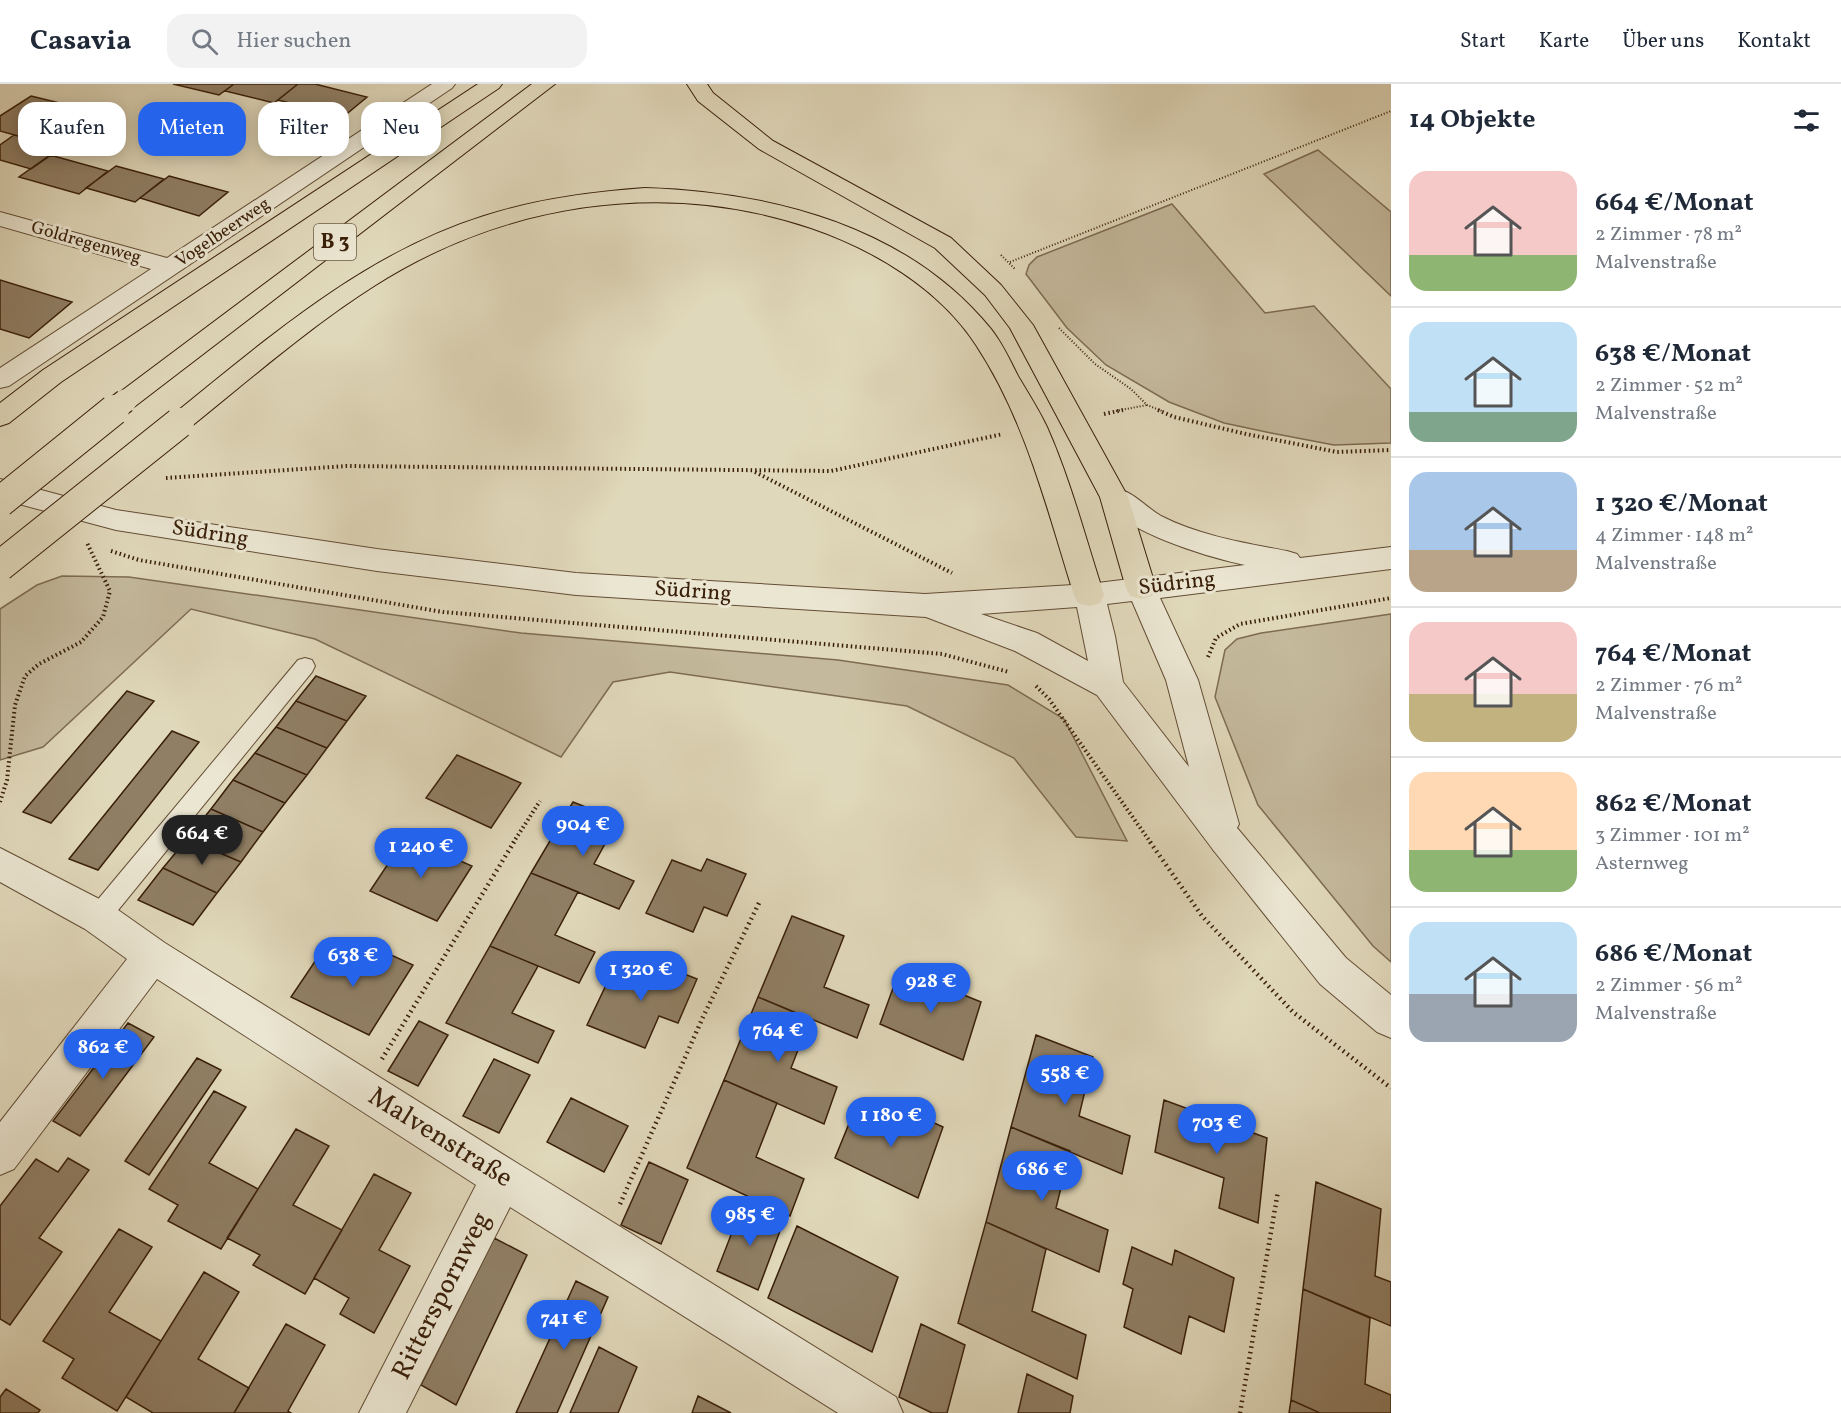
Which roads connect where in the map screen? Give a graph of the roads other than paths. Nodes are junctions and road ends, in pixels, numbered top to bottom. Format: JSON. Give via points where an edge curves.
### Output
{"nodes":[{"id":1,"x":445,"y":84,"type":"edge"},
{"id":2,"x":492,"y":84,"type":"edge"},
{"id":3,"x":545,"y":84,"type":"edge"},
{"id":4,"x":697,"y":84,"type":"edge"},
{"id":5,"x":0,"y":219,"type":"edge"},
{"id":6,"x":171,"y":267,"type":"junction"},
{"id":7,"x":52,"y":376,"type":"junction"},
{"id":8,"x":0,"y":381,"type":"edge"},
{"id":9,"x":0,"y":400,"type":"edge"},
{"id":10,"x":0,"y":417,"type":"edge"},
{"id":11,"x":0,"y":489,"type":"edge"},
{"id":12,"x":1114,"y":497,"type":"junction"},
{"id":13,"x":0,"y":502,"type":"edge"},
{"id":14,"x":1391,"y":558,"type":"edge"},
{"id":15,"x":0,"y":566,"type":"edge"},
{"id":16,"x":1321,"y":568,"type":"junction"},
{"id":17,"x":1141,"y":588,"type":"junction"},
{"id":18,"x":1089,"y":595,"type":"junction"},
{"id":19,"x":926,"y":606,"type":"junction"},
{"id":20,"x":305,"y":666,"type":"dead end"},
{"id":21,"x":1108,"y":686,"type":"junction"},
{"id":22,"x":1226,"y":840,"type":"junction"},
{"id":23,"x":0,"y":864,"type":"edge"},
{"id":24,"x":98,"y":917,"type":"junction"},
{"id":25,"x":152,"y":955,"type":"junction"},
{"id":26,"x":1391,"y":1019,"type":"edge"},
{"id":27,"x":0,"y":1155,"type":"edge"},
{"id":28,"x":502,"y":1178,"type":"junction"},
{"id":29,"x":382,"y":1413,"type":"edge"},
{"id":30,"x":880,"y":1413,"type":"edge"}],
"edges":[{"from":1,"to":6,"type":"street","name":"Vogelbeerweg"},
{"from":2,"to":7,"type":"highway"},
{"from":3,"to":13,"type":"highway","number":"B 3","bridge":true,"via":[[125,401]]},
{"from":4,"to":12,"type":"highway","via":[[705,98],[766,145],[943,243],[993,290],[1021,325]]},
{"from":5,"to":6,"type":"street","name":"Goldregenweg"},
{"from":6,"to":8,"type":"street","name":"Vogelbeerweg"},
{"from":7,"to":9,"type":"highway"},
{"from":7,"to":10,"type":"highway"},
{"from":11,"to":19,"type":"street","name":"Südring","via":[[116,520],[389,562],[576,584]]},
{"from":12,"to":16,"type":"street","via":[[1151,523],[1218,549]]},
{"from":12,"to":17,"type":"highway"},
{"from":14,"to":16,"type":"street","name":"Südring"},
{"from":15,"to":18,"type":"highway","bridge":true,"via":[[321,310],[395,263],[458,231],[510,214],[573,201],[651,194],[725,199],[829,226],[913,268],[951,300],[984,337],[1034,428]]},
{"from":16,"to":17,"type":"street","name":"Südring"},
{"from":17,"to":18,"type":"street","name":"Südring"},
{"from":17,"to":22,"type":"street","via":[[1182,680]]},
{"from":18,"to":19,"type":"street","name":"Südring"},
{"from":18,"to":21,"type":"street"},
{"from":19,"to":21,"type":"street","via":[[1026,642]]},
{"from":20,"to":24,"type":"lane"},
{"from":21,"to":22,"type":"street"},
{"from":22,"to":26,"type":"street","via":[[1333,971]]},
{"from":23,"to":24,"type":"street","name":"Malvenstraße"},
{"from":24,"to":25,"type":"street","name":"Malvenstraße"},
{"from":25,"to":27,"type":"street"},
{"from":25,"to":28,"type":"street","name":"Malvenstraße"},
{"from":28,"to":29,"type":"street","name":"Ritterspornweg"},
{"from":28,"to":30,"type":"street","name":"Malvenstraße"}]}
